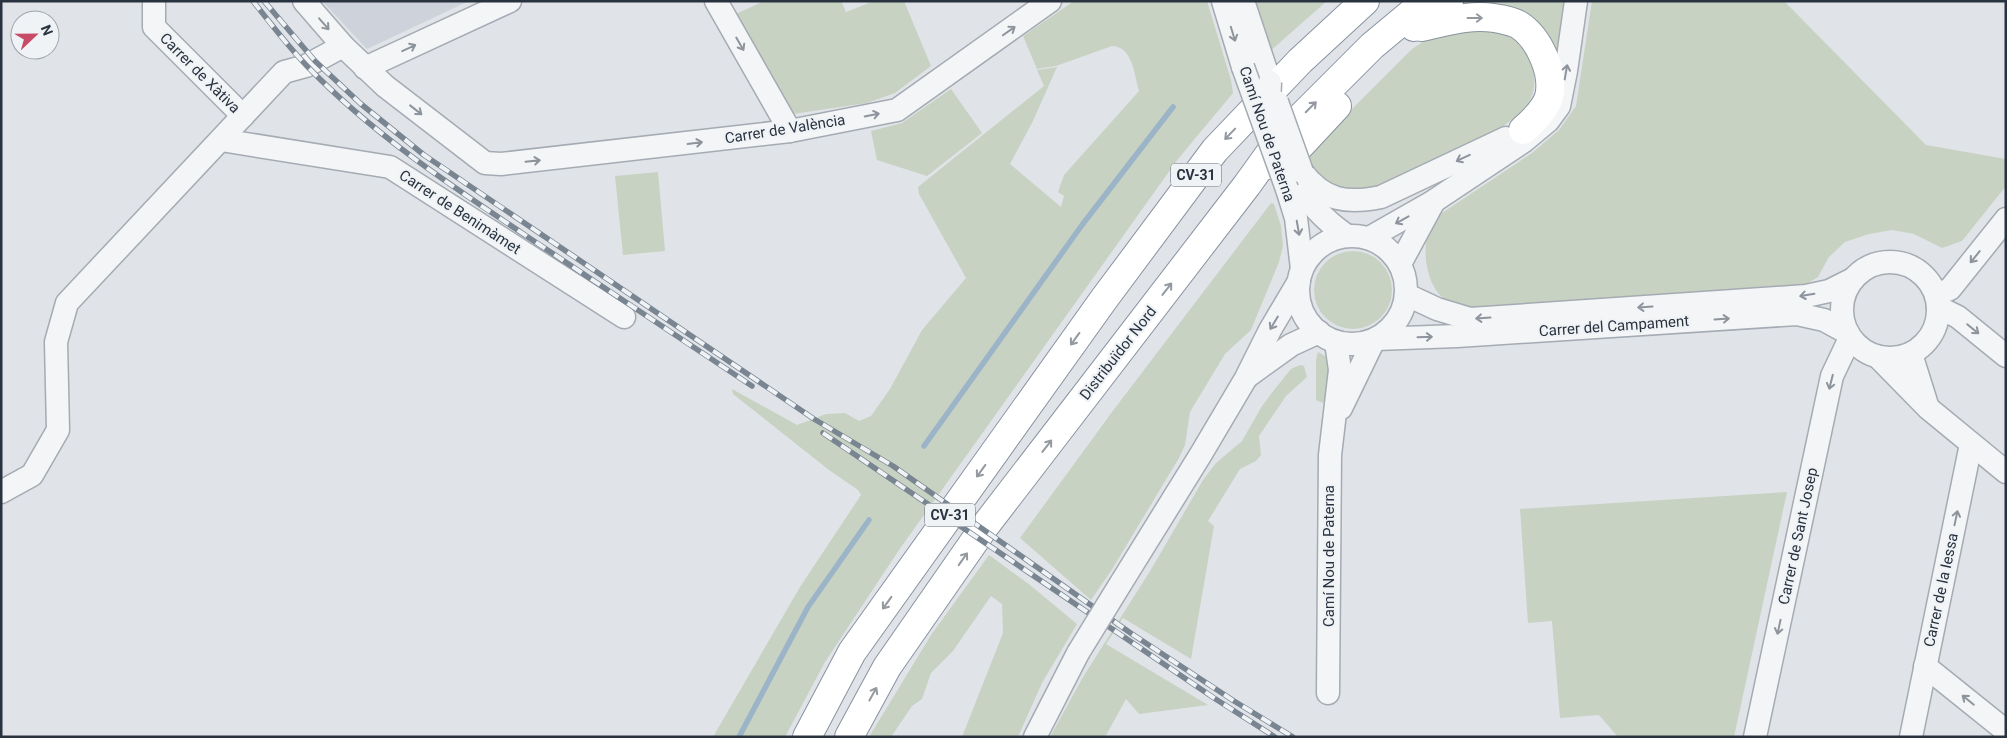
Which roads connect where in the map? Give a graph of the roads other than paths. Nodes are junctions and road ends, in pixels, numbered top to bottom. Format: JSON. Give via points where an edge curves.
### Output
{"nodes":[{"id":1,"x":154,"y":1,"type":"edge"},
{"id":2,"x":304,"y":1,"type":"edge"},
{"id":3,"x":510,"y":1,"type":"edge"},
{"id":4,"x":716,"y":1,"type":"edge"},
{"id":5,"x":1050,"y":1,"type":"edge"},
{"id":6,"x":1223,"y":1,"type":"edge"},
{"id":7,"x":1243,"y":1,"type":"edge"},
{"id":8,"x":1341,"y":1,"type":"edge"},
{"id":9,"x":1364,"y":1,"type":"edge"},
{"id":10,"x":1426,"y":1,"type":"edge"},
{"id":11,"x":1449,"y":1,"type":"edge"},
{"id":12,"x":1576,"y":1,"type":"edge"},
{"id":13,"x":1410,"y":30,"type":"junction"},
{"id":14,"x":343,"y":46,"type":"junction"},
{"id":15,"x":1252,"y":60,"type":"junction"},
{"id":16,"x":1300,"y":61,"type":"junction"},
{"id":17,"x":365,"y":68,"type":"junction"},
{"id":18,"x":243,"y":116,"type":"junction"},
{"id":19,"x":1523,"y":130,"type":"junction"},
{"id":20,"x":790,"y":131,"type":"junction"},
{"id":21,"x":221,"y":140,"type":"junction"},
{"id":22,"x":1495,"y":159,"type":"junction"},
{"id":23,"x":1295,"y":180,"type":"junction"},
{"id":24,"x":1247,"y":186,"type":"junction"},
{"id":25,"x":1434,"y":201,"type":"junction"},
{"id":26,"x":2006,"y":219,"type":"edge"},
{"id":27,"x":1346,"y":236,"type":"junction"},
{"id":28,"x":1369,"y":238,"type":"junction"},
{"id":29,"x":1400,"y":264,"type":"junction"},
{"id":30,"x":1300,"y":275,"type":"junction"},
{"id":31,"x":1853,"y":279,"type":"junction"},
{"id":32,"x":1406,"y":295,"type":"junction"},
{"id":33,"x":1937,"y":301,"type":"junction"},
{"id":34,"x":624,"y":317,"type":"dead end"},
{"id":35,"x":1849,"y":335,"type":"junction"},
{"id":36,"x":1327,"y":337,"type":"junction"},
{"id":37,"x":1375,"y":339,"type":"junction"},
{"id":38,"x":1911,"y":354,"type":"junction"},
{"id":39,"x":2006,"y":356,"type":"edge"},
{"id":40,"x":1879,"y":358,"type":"junction"},
{"id":41,"x":1246,"y":378,"type":"junction"},
{"id":42,"x":1928,"y":408,"type":"junction"},
{"id":43,"x":1335,"y":420,"type":"junction"},
{"id":44,"x":1971,"y":444,"type":"junction"},
{"id":45,"x":2006,"y":472,"type":"edge"},
{"id":46,"x":1,"y":492,"type":"edge"},
{"id":47,"x":1925,"y":666,"type":"junction"},
{"id":48,"x":1328,"y":693,"type":"dead end"},
{"id":49,"x":2006,"y":731,"type":"edge"},
{"id":50,"x":807,"y":737,"type":"edge"},
{"id":51,"x":849,"y":737,"type":"edge"},
{"id":52,"x":1035,"y":737,"type":"edge"},
{"id":53,"x":1755,"y":737,"type":"edge"},
{"id":54,"x":1911,"y":737,"type":"edge"}],
"edges":[{"from":1,"to":18,"type":"street","name":"Carrer de Xàtiva","via":[[154,27]]},
{"from":2,"to":14,"type":"street","one_way":true},
{"from":17,"to":3,"type":"street","one_way":true},
{"from":4,"to":20,"type":"street","one_way":true},
{"from":20,"to":5,"type":"street","name":"Carrer de València","one_way":true,"via":[[897,110]]},
{"from":6,"to":15,"type":"street","name":"Camí Nou de Paterna","one_way":true},
{"from":7,"to":15,"type":"street","name":"Camí Nou de Paterna"},
{"from":8,"to":16,"type":"highway"},
{"from":9,"to":16,"type":"highway","number":"CV-31"},
{"from":24,"to":10,"type":"highway","name":"Distribuïdor Nord","number":"CV-31","one_way":true,"via":[[1283,135],[1372,46]]},
{"from":11,"to":13,"type":"highway"},
{"from":22,"to":12,"type":"street","one_way":true,"via":[[1524,141],[1559,106]]},
{"from":13,"to":19,"type":"highway","one_way":true,"via":[[1463,18],[1493,18],[1519,25],[1539,46],[1550,72],[1548,96],[1538,116]]},
{"from":13,"to":24,"type":"highway","via":[[1296,150]]},
{"from":14,"to":17,"type":"street"},
{"from":14,"to":18,"type":"street","via":[[306,66],[284,72]]},
{"from":15,"to":23,"type":"street","name":"Camí Nou de Paterna","bridge":true},
{"from":15,"to":23,"type":"street","name":"Camí Nou de Paterna","bridge":true,"via":[[1270,82]]},
{"from":16,"to":50,"type":"highway","number":"CV-31","one_way":true,"via":[[1215,150],[1104,299],[852,652]]},
{"from":17,"to":20,"type":"street","name":"Carrer de València","one_way":true,"via":[[484,164]]},
{"from":18,"to":21,"type":"street"},
{"from":19,"to":22,"type":"street"},
{"from":19,"to":23,"type":"street","one_way":true,"via":[[1381,197],[1358,202]]},
{"from":21,"to":34,"type":"street","name":"Carrer de Benimàmet","via":[[390,167]]},
{"from":21,"to":46,"type":"street","via":[[67,303],[56,342],[58,430],[32,476]]},
{"from":22,"to":25,"type":"street"},
{"from":23,"to":27,"type":"street","name":"Camí Nou de Paterna","via":[[1305,199]]},
{"from":23,"to":30,"type":"street","name":"Camí Nou de Paterna","one_way":true},
{"from":51,"to":24,"type":"highway","name":"Distribuïdor Nord","number":"CV-31","one_way":true,"via":[[887,667],[985,526]]},
{"from":25,"to":28,"type":"street","one_way":true},
{"from":25,"to":29,"type":"street"},
{"from":26,"to":33,"type":"street","one_way":true},
{"from":27,"to":28,"type":"street"},
{"from":27,"to":30,"type":"street","via":[[1320,246],[1309,256]]},
{"from":28,"to":29,"type":"street","via":[[1382,244]]},
{"from":29,"to":32,"type":"street"},
{"from":30,"to":36,"type":"street","via":[[1298,295],[1302,309],[1308,322]]},
{"from":30,"to":41,"type":"street","one_way":true},
{"from":31,"to":32,"type":"street","name":"Carrer del Campament","one_way":true,"via":[[1829,291],[1806,296],[1470,319]]},
{"from":31,"to":33,"type":"street","via":[[1878,263],[1909,265],[1932,285]]},
{"from":31,"to":35,"type":"street","via":[[1844,293],[1841,309]]},
{"from":32,"to":37,"type":"street","via":[[1394,324]]},
{"from":33,"to":38,"type":"street","via":[[1939,316],[1934,332],[1925,345]]},
{"from":33,"to":39,"type":"street","one_way":true},
{"from":37,"to":35,"type":"street","name":"Carrer del Campament","one_way":true,"via":[[1797,314],[1824,320]]},
{"from":35,"to":40,"type":"street","via":[[1864,351]]},
{"from":35,"to":53,"type":"street","name":"Carrer de Sant Josep","one_way":true,"via":[[1832,376]]},
{"from":36,"to":37,"type":"street","via":[[1350,344]]},
{"from":36,"to":41,"type":"street","via":[[1291,344]]},
{"from":36,"to":43,"type":"street","name":"Camí Nou de Paterna","via":[[1340,370]]},
{"from":37,"to":43,"type":"street","name":"Camí Nou de Paterna"},
{"from":38,"to":40,"type":"street","via":[[1895,359]]},
{"from":38,"to":42,"type":"street"},
{"from":40,"to":42,"type":"street"},
{"from":41,"to":52,"type":"street","bridge":true,"via":[[1078,653]]},
{"from":42,"to":44,"type":"street"},
{"from":43,"to":48,"type":"street","name":"Camí Nou de Paterna","via":[[1330,455]]},
{"from":44,"to":45,"type":"street"},
{"from":47,"to":44,"type":"street","name":"Carrer de la Iessa","one_way":true},
{"from":49,"to":47,"type":"street","one_way":true},
{"from":47,"to":54,"type":"street","name":"Carrer de la Iessa"}]}
